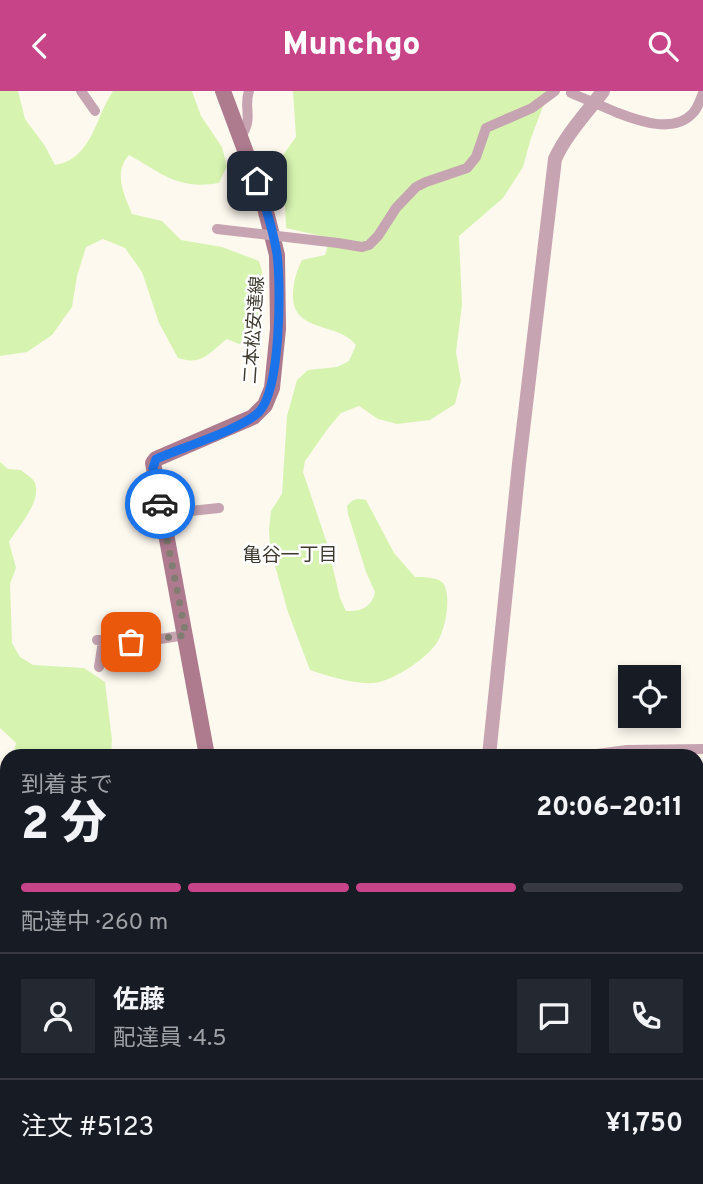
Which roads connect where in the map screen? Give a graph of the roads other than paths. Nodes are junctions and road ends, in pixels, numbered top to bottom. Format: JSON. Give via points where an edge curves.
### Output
{"nodes":[{"id":1,"x":81,"y":91,"type":"edge"},
{"id":2,"x":223,"y":91,"type":"edge"},
{"id":3,"x":249,"y":91,"type":"edge"},
{"id":4,"x":555,"y":91,"type":"edge"},
{"id":5,"x":603,"y":91,"type":"edge"},
{"id":6,"x":569,"y":92,"type":"edge"},
{"id":7,"x":703,"y":93,"type":"edge"},
{"id":8,"x":94,"y":111,"type":"dead end"},
{"id":9,"x":240,"y":138,"type":"junction"},
{"id":10,"x":217,"y":229,"type":"dead end"},
{"id":11,"x":219,"y":508,"type":"dead end"},
{"id":12,"x":162,"y":514,"type":"junction"},
{"id":13,"x":186,"y":635,"type":"junction"},
{"id":14,"x":99,"y":667,"type":"dead end"},
{"id":15,"x":206,"y":749,"type":"edge"},
{"id":16,"x":490,"y":749,"type":"edge"}],
"edges":[{"from":1,"to":8,"type":"street"},
{"from":2,"to":9,"type":"main road","name":"二本松安達線"},
{"from":3,"to":9,"type":"street","via":[[249,118]]},
{"from":4,"to":10,"type":"street","bridge":true,"via":[[532,108],[486,128],[467,168],[416,187],[369,245]]},
{"from":5,"to":16,"type":"street","via":[[555,159]]},
{"from":6,"to":7,"type":"street","bridge":true,"via":[[648,123],[675,123],[693,113]]},
{"from":9,"to":12,"type":"main road","name":"二本松安達線","via":[[277,255],[278,329],[272,388],[253,418],[156,459],[153,468]]},
{"from":11,"to":12,"type":"street"},
{"from":12,"to":13,"type":"main road","name":"二本松安達線"},
{"from":13,"to":14,"type":"street","via":[[148,641],[100,640]]},
{"from":13,"to":15,"type":"main road","name":"二本松安達線"}]}
